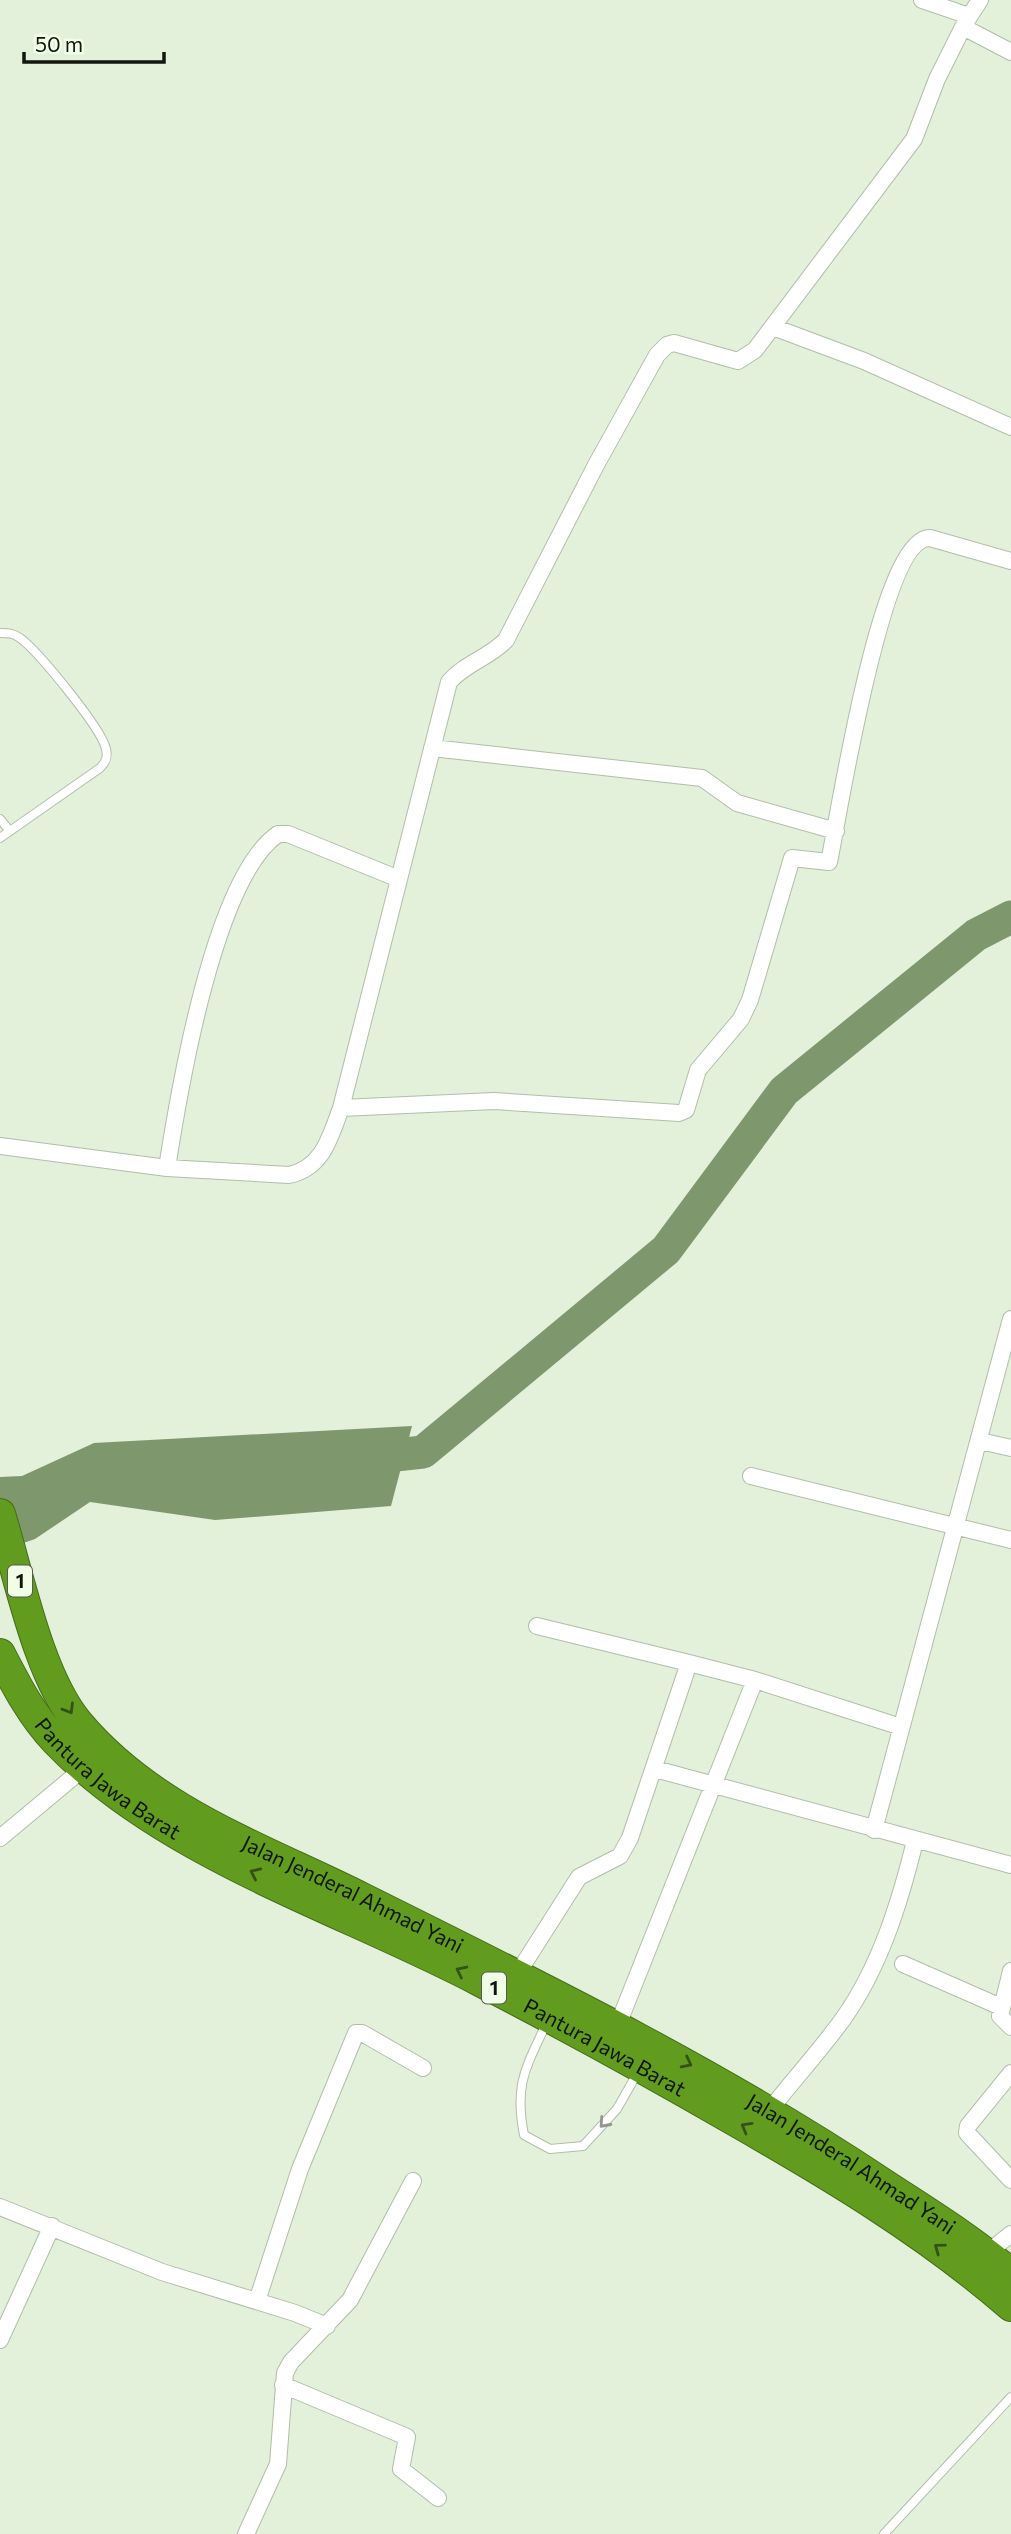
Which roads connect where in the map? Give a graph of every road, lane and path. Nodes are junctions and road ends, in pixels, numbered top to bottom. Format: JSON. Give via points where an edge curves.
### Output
{"nodes":[{"id":1,"x":922,"y":0,"type":"edge"},
{"id":2,"x":979,"y":0,"type":"edge"},
{"id":3,"x":966,"y":22,"type":"junction"},
{"id":4,"x":1011,"y":51,"type":"edge"},
{"id":5,"x":773,"y":327,"type":"junction"},
{"id":6,"x":1011,"y":427,"type":"edge"},
{"id":7,"x":1011,"y":561,"type":"edge"},
{"id":8,"x":0,"y":633,"type":"edge"},
{"id":9,"x":432,"y":748,"type":"junction"},
{"id":10,"x":0,"y":820,"type":"edge"},
{"id":11,"x":9,"y":830,"type":"junction"},
{"id":12,"x":836,"y":831,"type":"junction"},
{"id":13,"x":0,"y":838,"type":"edge"},
{"id":14,"x":400,"y":879,"type":"junction"},
{"id":15,"x":341,"y":1108,"type":"junction"},
{"id":16,"x":0,"y":1146,"type":"edge"},
{"id":17,"x":167,"y":1168,"type":"junction"},
{"id":18,"x":1011,"y":1319,"type":"edge"},
{"id":19,"x":1003,"y":1381,"type":"edge"},
{"id":20,"x":980,"y":1441,"type":"junction"},
{"id":21,"x":1011,"y":1448,"type":"edge"},
{"id":22,"x":751,"y":1476,"type":"dead end"},
{"id":23,"x":0,"y":1514,"type":"edge"},
{"id":24,"x":957,"y":1528,"type":"junction"},
{"id":25,"x":1011,"y":1540,"type":"edge"},
{"id":26,"x":537,"y":1626,"type":"dead end"},
{"id":27,"x":0,"y":1654,"type":"edge"},
{"id":28,"x":689,"y":1664,"type":"junction"},
{"id":29,"x":755,"y":1680,"type":"junction"},
{"id":30,"x":901,"y":1727,"type":"junction"},
{"id":31,"x":84,"y":1768,"type":"junction"},
{"id":32,"x":655,"y":1769,"type":"junction"},
{"id":33,"x":714,"y":1787,"type":"junction"},
{"id":34,"x":874,"y":1830,"type":"junction"},
{"id":35,"x":0,"y":1838,"type":"edge"},
{"id":36,"x":915,"y":1841,"type":"junction"},
{"id":37,"x":1011,"y":1865,"type":"edge"},
{"id":38,"x":903,"y":1964,"type":"dead end"},
{"id":39,"x":1011,"y":1971,"type":"edge"},
{"id":40,"x":516,"y":1976,"type":"junction"},
{"id":41,"x":1001,"y":2007,"type":"junction"},
{"id":42,"x":554,"y":2008,"type":"junction"},
{"id":43,"x":1011,"y":2026,"type":"edge"},
{"id":44,"x":617,"y":2027,"type":"junction"},
{"id":45,"x":646,"y":2056,"type":"junction"},
{"id":46,"x":423,"y":2068,"type":"dead end"},
{"id":47,"x":1011,"y":2073,"type":"edge"},
{"id":48,"x":769,"y":2111,"type":"junction"},
{"id":49,"x":1011,"y":2180,"type":"edge"},
{"id":50,"x":414,"y":2181,"type":"dead end"},
{"id":51,"x":0,"y":2207,"type":"edge"},
{"id":52,"x":52,"y":2226,"type":"junction"},
{"id":53,"x":1011,"y":2234,"type":"edge"},
{"id":54,"x":978,"y":2262,"type":"junction"},
{"id":55,"x":1011,"y":2274,"type":"edge"},
{"id":56,"x":257,"y":2301,"type":"junction"},
{"id":57,"x":1011,"y":2306,"type":"edge"},
{"id":58,"x":327,"y":2326,"type":"junction"},
{"id":59,"x":0,"y":2340,"type":"edge"},
{"id":60,"x":283,"y":2385,"type":"junction"},
{"id":61,"x":1011,"y":2397,"type":"edge"},
{"id":62,"x":438,"y":2498,"type":"dead end"},
{"id":63,"x":246,"y":2534,"type":"edge"},
{"id":64,"x":884,"y":2534,"type":"edge"}],
"edges":[{"from":1,"to":3,"type":"street"},
{"from":2,"to":3,"type":"street"},
{"from":3,"to":4,"type":"street"},
{"from":3,"to":5,"type":"street","via":[[914,139]]},
{"from":5,"to":6,"type":"street","via":[[863,361]]},
{"from":5,"to":9,"type":"street","via":[[755,350],[738,360],[674,343],[657,355],[506,640],[498,649],[467,663],[449,682]]},
{"from":7,"to":12,"type":"street","via":[[930,538],[914,545],[880,618]]},
{"from":8,"to":11,"type":"lane","via":[[9,633],[32,648],[98,732],[107,751],[100,768]]},
{"from":9,"to":12,"type":"street","via":[[702,778],[737,803]]},
{"from":9,"to":14,"type":"street"},
{"from":10,"to":11,"type":"lane"},
{"from":11,"to":13,"type":"lane"},
{"from":12,"to":15,"type":"street","via":[[828,863],[792,858],[750,1000],[741,1019],[698,1070],[684,1112],[494,1101]]},
{"from":14,"to":15,"type":"street"},
{"from":14,"to":17,"type":"street","via":[[288,834],[278,834],[260,851],[232,898],[221,931],[196,1020]]},
{"from":15,"to":17,"type":"street","via":[[325,1150],[302,1172]]},
{"from":16,"to":17,"type":"street"},
{"from":18,"to":19,"type":"street"},
{"from":19,"to":20,"type":"street"},
{"from":20,"to":21,"type":"street"},
{"from":20,"to":24,"type":"street"},
{"from":22,"to":24,"type":"street"},
{"from":23,"to":40,"type":"highway","name":"Jalan Jenderal Ahmad Yani","number":"1","one_way":true,"via":[[53,1681],[77,1721],[151,1790],[216,1830],[364,1898]]},
{"from":24,"to":25,"type":"street"},
{"from":24,"to":30,"type":"street"},
{"from":26,"to":28,"type":"street"},
{"from":27,"to":31,"type":"highway","name":"Pantura Jawa Barat","number":"1","via":[[54,1740]]},
{"from":28,"to":29,"type":"street"},
{"from":28,"to":32,"type":"street"},
{"from":29,"to":30,"type":"street"},
{"from":29,"to":33,"type":"street"},
{"from":30,"to":34,"type":"street"},
{"from":31,"to":35,"type":"street"},
{"from":42,"to":31,"type":"highway","name":"Pantura Jawa Barat","number":"1","one_way":true,"via":[[220,1857],[143,1812]]},
{"from":32,"to":33,"type":"street"},
{"from":32,"to":40,"type":"street","via":[[620,1856],[579,1877]]},
{"from":33,"to":34,"type":"street"},
{"from":33,"to":44,"type":"street","via":[[677,1869]]},
{"from":34,"to":36,"type":"street"},
{"from":36,"to":37,"type":"street"},
{"from":36,"to":48,"type":"street","via":[[892,1922],[862,1984],[844,2017]]},
{"from":38,"to":41,"type":"street"},
{"from":39,"to":41,"type":"street"},
{"from":40,"to":42,"type":"highway","name":"Jalan Jenderal Ahmad Yani","number":"1"},
{"from":41,"to":43,"type":"street","via":[[1001,2020]]},
{"from":42,"to":44,"type":"highway","name":"Jalan Jenderal Ahmad Yani","number":"1"},
{"from":42,"to":45,"type":"highway","name":"Pantura Jawa Barat","number":"1"},
{"from":45,"to":42,"type":"lane","one_way":true,"via":[[617,2109],[583,2146],[550,2149],[524,2135],[518,2103],[524,2072]]},
{"from":44,"to":45,"type":"highway","name":"Jalan Jenderal Ahmad Yani","number":"1"},
{"from":45,"to":48,"type":"highway","name":"Jalan Jenderal Ahmad Yani","number":"1","one_way":true},
{"from":54,"to":45,"type":"highway","name":"Pantura Jawa Barat","number":"1","one_way":true,"via":[[807,2162]]},
{"from":46,"to":56,"type":"street","via":[[362,2033],[356,2034],[300,2169]]},
{"from":47,"to":49,"type":"street","via":[[967,2133]]},
{"from":48,"to":54,"type":"highway","name":"Jalan Jenderal Ahmad Yani","number":"1"},
{"from":50,"to":58,"type":"street","via":[[350,2300]]},
{"from":51,"to":52,"type":"street"},
{"from":52,"to":56,"type":"street","via":[[162,2272]]},
{"from":52,"to":59,"type":"street"},
{"from":53,"to":54,"type":"street"},
{"from":54,"to":55,"type":"highway","name":"Jalan Jenderal Ahmad Yani","number":"1"},
{"from":54,"to":57,"type":"highway","name":"Pantura Jawa Barat","number":"1"},
{"from":56,"to":58,"type":"street"},
{"from":58,"to":60,"type":"street","via":[[291,2362]]},
{"from":60,"to":62,"type":"street","via":[[407,2437],[401,2469]]},
{"from":60,"to":63,"type":"street","via":[[278,2464]]},
{"from":61,"to":64,"type":"lane"}]}
